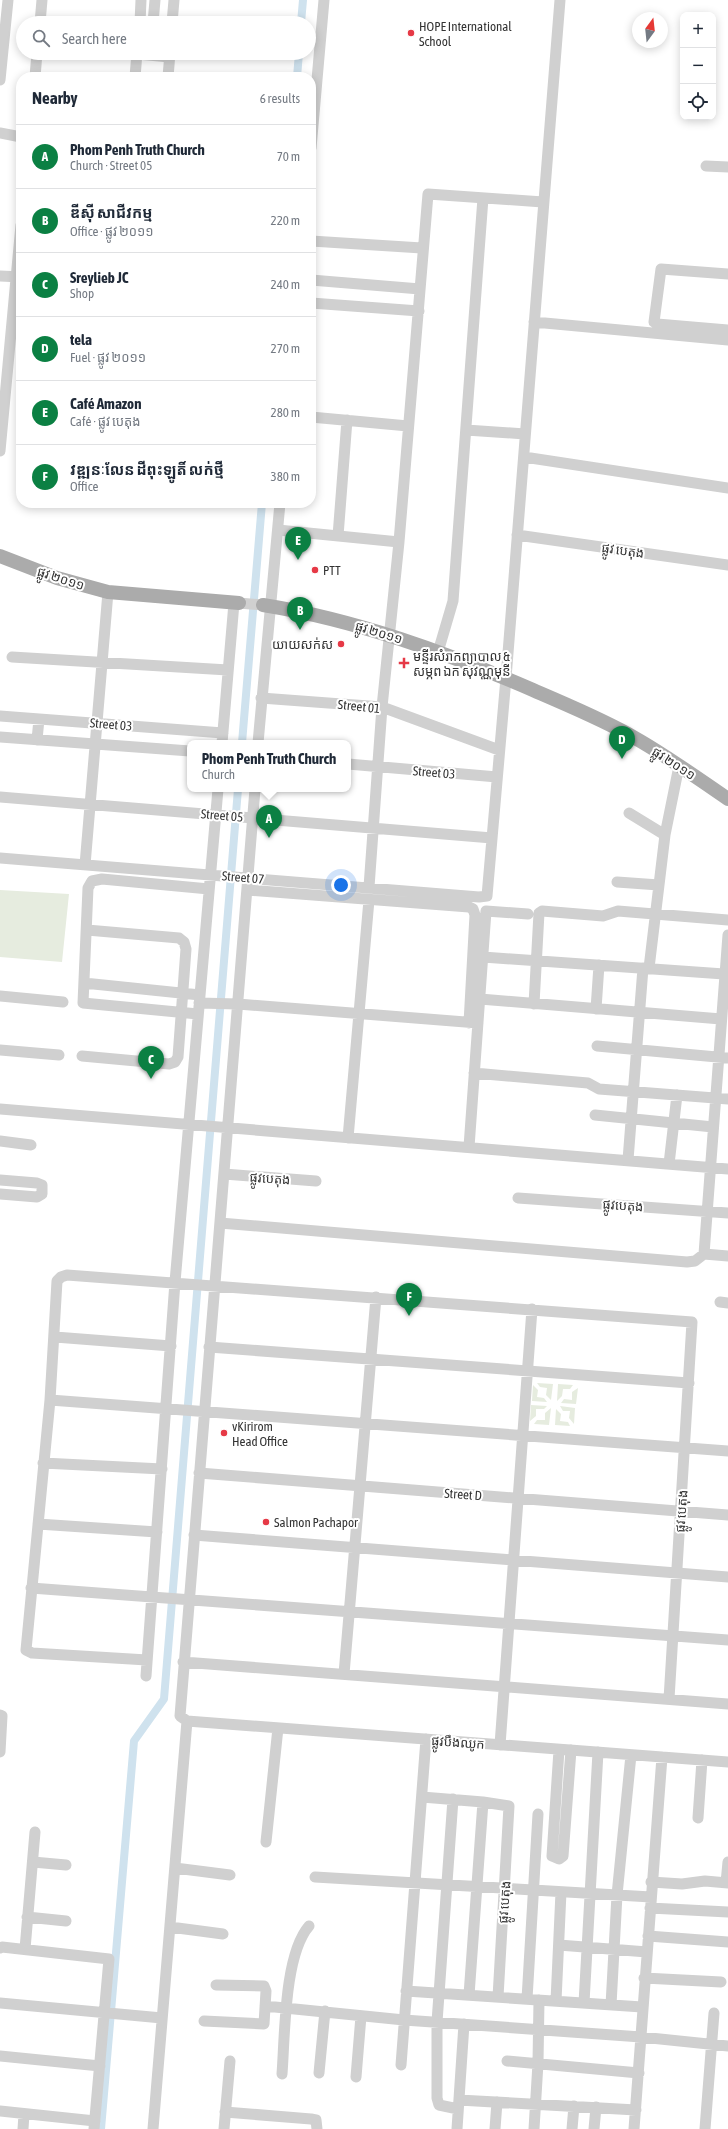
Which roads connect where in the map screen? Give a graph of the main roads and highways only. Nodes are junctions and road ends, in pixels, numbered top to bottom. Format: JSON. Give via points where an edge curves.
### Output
{"nodes":[{"id":1,"x":0,"y":556,"type":"edge"},
{"id":2,"x":236,"y":603,"type":"road end"},
{"id":3,"x":266,"y":606,"type":"road end"},
{"id":4,"x":728,"y":799,"type":"edge"}],
"edges":[{"from":1,"to":2,"type":"main road","name":"ផ្លូវ ២០១១","via":[[57,578],[108,592]]},
{"from":3,"to":4,"type":"main road","name":"ផ្លូវ ២០១១","via":[[334,619],[390,635],[506,678],[628,734]]}]}
